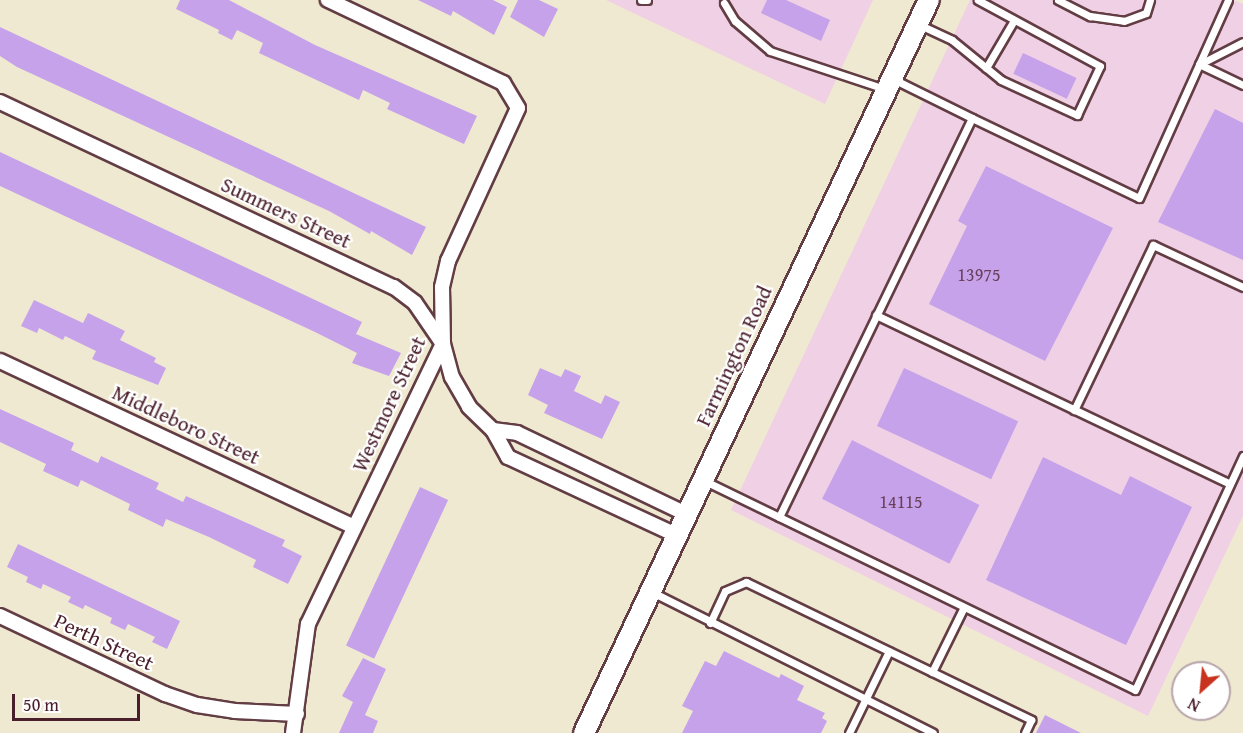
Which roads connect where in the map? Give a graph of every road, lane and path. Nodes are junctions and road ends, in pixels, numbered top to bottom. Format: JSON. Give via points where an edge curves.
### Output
{"nodes":[{"id":1,"x":328,"y":0,"type":"edge"},
{"id":2,"x":641,"y":0,"type":"edge"},
{"id":3,"x":647,"y":0,"type":"edge"},
{"id":4,"x":929,"y":0,"type":"edge"},
{"id":5,"x":978,"y":0,"type":"edge"},
{"id":6,"x":1058,"y":0,"type":"edge"},
{"id":7,"x":1150,"y":0,"type":"edge"},
{"id":8,"x":1228,"y":0,"type":"edge"},
{"id":9,"x":724,"y":3,"type":"dead end"},
{"id":10,"x":1012,"y":22,"type":"junction"},
{"id":11,"x":918,"y":24,"type":"junction"},
{"id":12,"x":1243,"y":42,"type":"edge"},
{"id":13,"x":1199,"y":64,"type":"junction"},
{"id":14,"x":986,"y":68,"type":"junction"},
{"id":15,"x":890,"y":84,"type":"junction"},
{"id":16,"x":1243,"y":85,"type":"edge"},
{"id":17,"x":0,"y":102,"type":"edge"},
{"id":18,"x":972,"y":118,"type":"junction"},
{"id":19,"x":1243,"y":287,"type":"edge"},
{"id":20,"x":876,"y":315,"type":"junction"},
{"id":21,"x":443,"y":344,"type":"junction"},
{"id":22,"x":0,"y":361,"type":"edge"},
{"id":23,"x":1074,"y":410,"type":"junction"},
{"id":24,"x":493,"y":430,"type":"junction"},
{"id":25,"x":1243,"y":456,"type":"edge"},
{"id":26,"x":702,"y":480,"type":"junction"},
{"id":27,"x":1230,"y":484,"type":"junction"},
{"id":28,"x":686,"y":514,"type":"junction"},
{"id":29,"x":779,"y":517,"type":"junction"},
{"id":30,"x":354,"y":527,"type":"junction"},
{"id":31,"x":676,"y":535,"type":"junction"},
{"id":32,"x":650,"y":591,"type":"junction"},
{"id":33,"x":964,"y":607,"type":"junction"},
{"id":34,"x":0,"y":616,"type":"edge"},
{"id":35,"x":710,"y":623,"type":"junction"},
{"id":36,"x":889,"y":651,"type":"junction"},
{"id":37,"x":932,"y":672,"type":"junction"},
{"id":38,"x":865,"y":699,"type":"junction"},
{"id":39,"x":297,"y":714,"type":"junction"},
{"id":40,"x":293,"y":733,"type":"edge"},
{"id":41,"x":584,"y":733,"type":"edge"},
{"id":42,"x":849,"y":733,"type":"edge"},
{"id":43,"x":933,"y":733,"type":"edge"},
{"id":44,"x":1025,"y":733,"type":"edge"}],
"edges":[{"from":1,"to":21,"type":"street","name":"Westmore Street","via":[[493,77],[513,94],[518,108],[448,261],[442,287]]},
{"from":2,"to":3,"type":"lane"},
{"from":4,"to":11,"type":"main road","name":"Farmington Road"},
{"from":5,"to":10,"type":"lane"},
{"from":6,"to":7,"type":"lane","via":[[1090,16],[1124,21],[1146,13]]},
{"from":8,"to":13,"type":"lane"},
{"from":9,"to":15,"type":"lane","via":[[735,21],[770,51]]},
{"from":10,"to":14,"type":"lane"},
{"from":10,"to":14,"type":"lane","via":[[1100,66],[1077,115],[1001,80]]},
{"from":11,"to":14,"type":"lane","via":[[952,40]]},
{"from":11,"to":15,"type":"main road","name":"Farmington Road"},
{"from":12,"to":13,"type":"lane"},
{"from":13,"to":16,"type":"lane"},
{"from":13,"to":18,"type":"lane","via":[[1138,198]]},
{"from":15,"to":18,"type":"lane"},
{"from":15,"to":26,"type":"main road","name":"Farmington Road"},
{"from":17,"to":21,"type":"street","name":"Summers Street","via":[[394,287],[415,303]]},
{"from":18,"to":20,"type":"lane"},
{"from":19,"to":23,"type":"lane","via":[[1154,245]]},
{"from":20,"to":23,"type":"lane"},
{"from":20,"to":29,"type":"lane"},
{"from":21,"to":24,"type":"street","name":"Summers Street","via":[[452,377],[469,407]]},
{"from":21,"to":30,"type":"street","name":"Westmore Street"},
{"from":22,"to":30,"type":"street","name":"Middleboro Street"},
{"from":23,"to":27,"type":"lane"},
{"from":24,"to":28,"type":"street","via":[[517,434]]},
{"from":24,"to":31,"type":"street","name":"Summers Street","via":[[508,456]]},
{"from":25,"to":27,"type":"lane"},
{"from":26,"to":28,"type":"main road","name":"Farmington Road"},
{"from":26,"to":29,"type":"lane"},
{"from":27,"to":33,"type":"lane","via":[[1135,690]]},
{"from":28,"to":31,"type":"main road","name":"Farmington Road"},
{"from":29,"to":33,"type":"lane"},
{"from":30,"to":39,"type":"street","name":"Westmore Street","via":[[308,624]]},
{"from":31,"to":32,"type":"main road","name":"Farmington Road"},
{"from":32,"to":35,"type":"lane"},
{"from":32,"to":41,"type":"main road","name":"Farmington Road"},
{"from":33,"to":37,"type":"lane"},
{"from":34,"to":39,"type":"street","name":"Perth Street","via":[[165,694],[197,705]]},
{"from":35,"to":36,"type":"lane","via":[[725,591],[746,582]]},
{"from":35,"to":38,"type":"lane"},
{"from":36,"to":37,"type":"lane"},
{"from":36,"to":38,"type":"lane"},
{"from":37,"to":44,"type":"lane","via":[[1030,720]]},
{"from":38,"to":42,"type":"lane"},
{"from":38,"to":43,"type":"lane"},
{"from":39,"to":40,"type":"street","name":"Westmore Street"}]}
